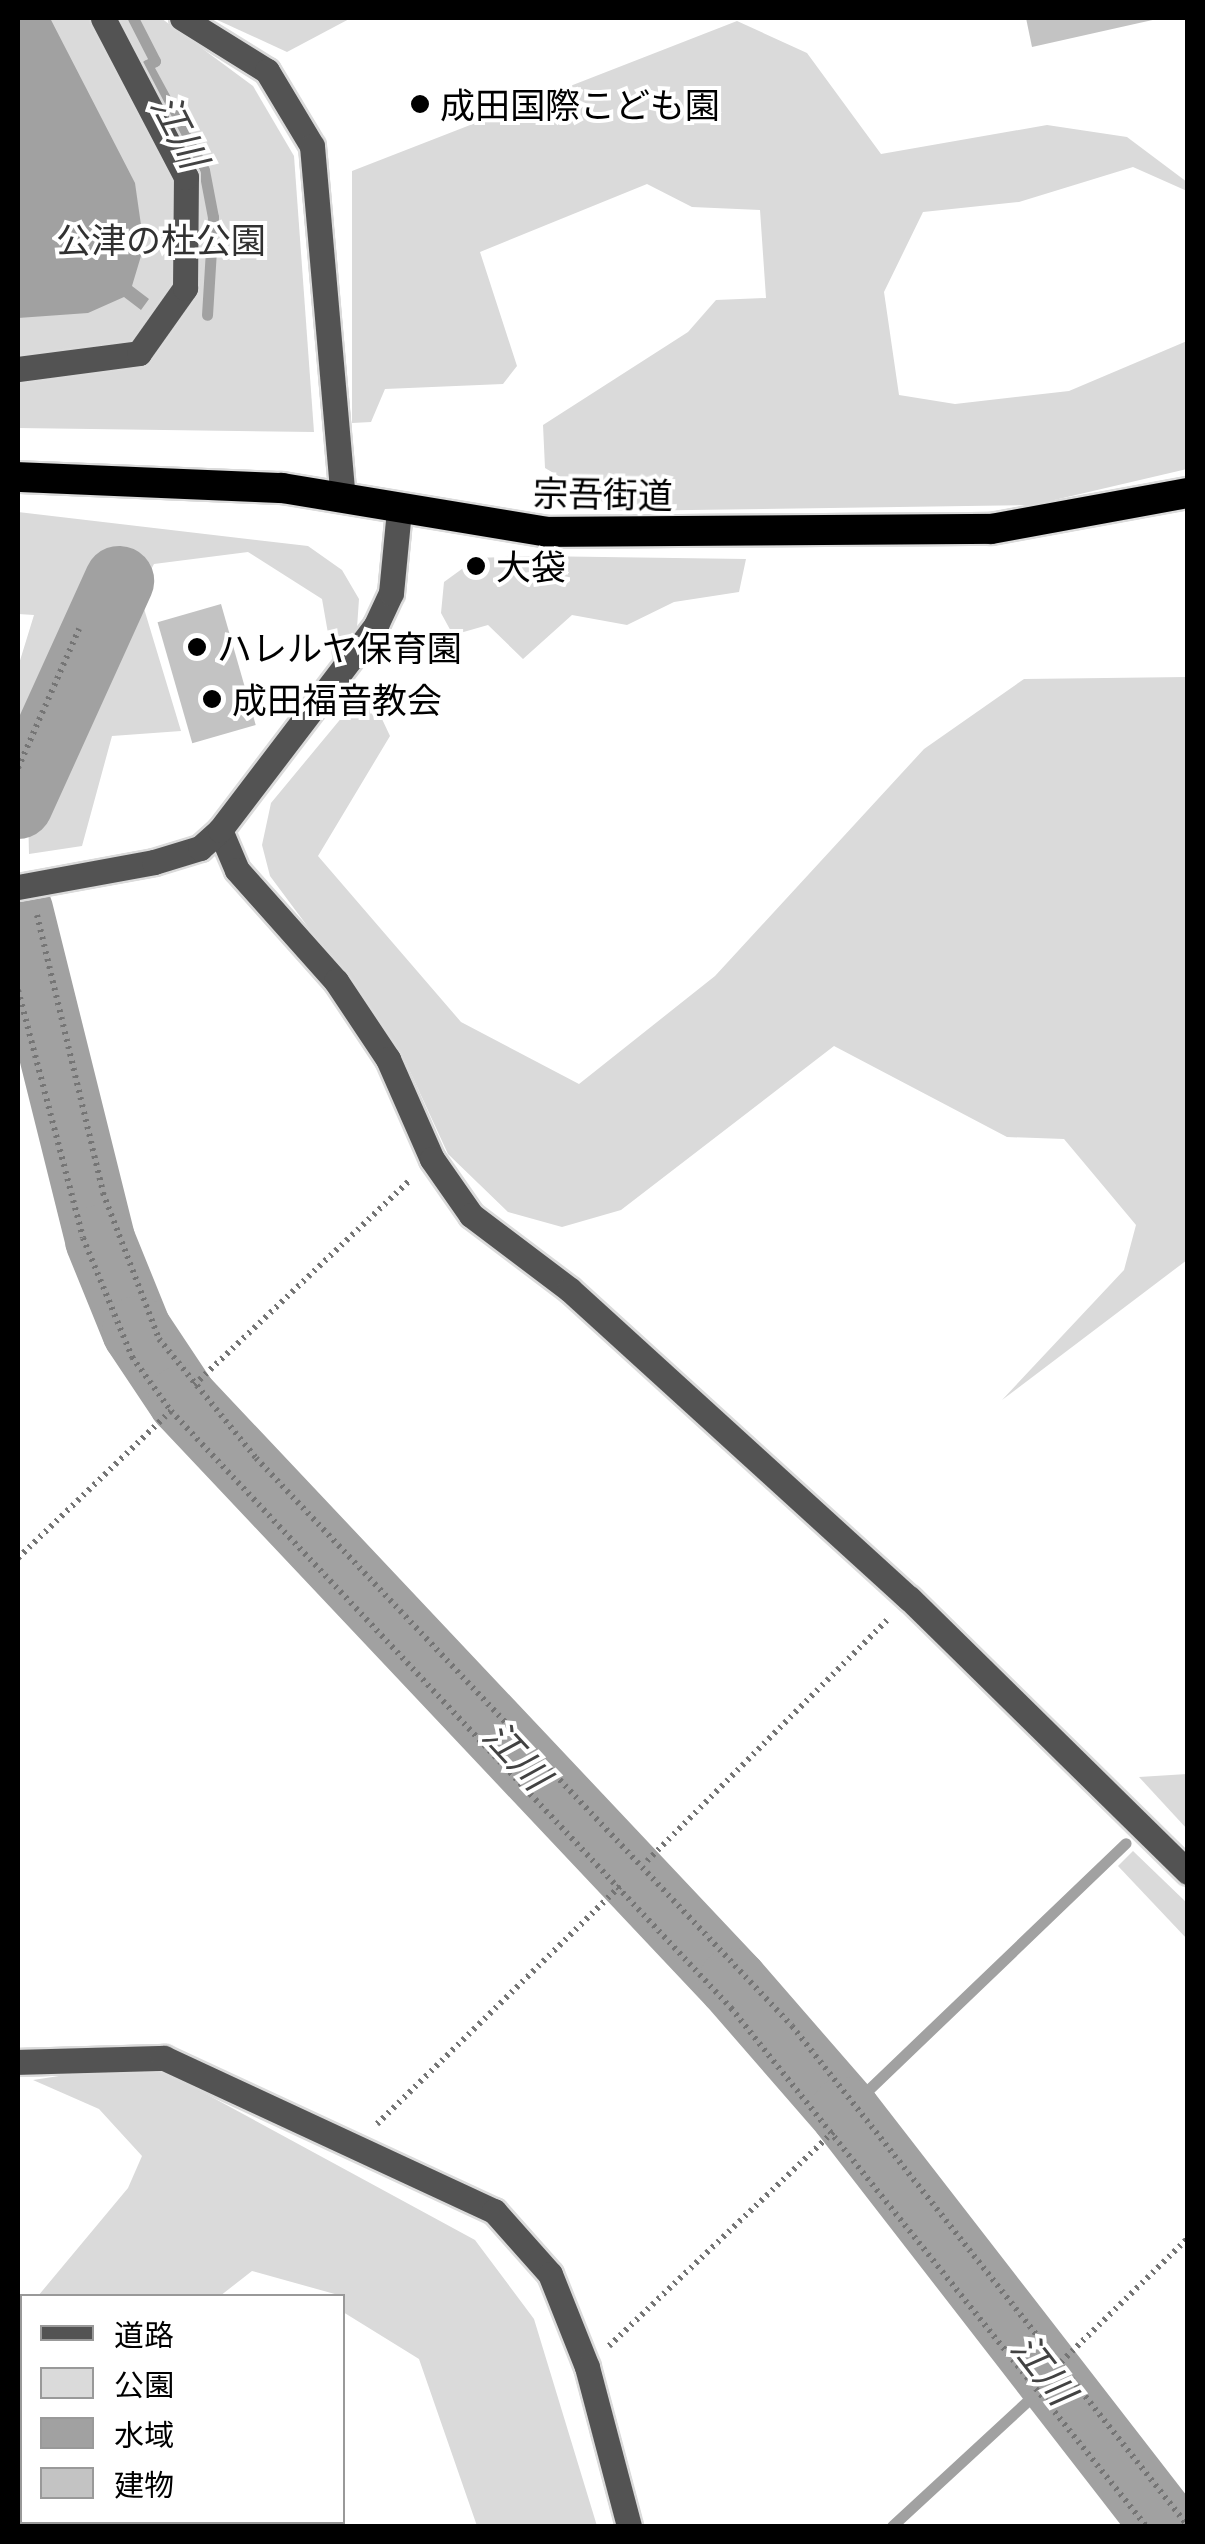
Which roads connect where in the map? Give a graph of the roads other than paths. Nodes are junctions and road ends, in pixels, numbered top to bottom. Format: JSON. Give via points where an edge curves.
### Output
{"nodes":[{"id":1,"x":103,"y":18,"type":"edge"},
{"id":2,"x":182,"y":18,"type":"edge"},
{"id":3,"x":18,"y":369,"type":"edge"},
{"id":4,"x":18,"y":477,"type":"edge"},
{"id":5,"x":1188,"y":494,"type":"edge"},
{"id":6,"x":342,"y":498,"type":"junction"},
{"id":7,"x":399,"y":510,"type":"junction"},
{"id":8,"x":220,"y":830,"type":"junction"},
{"id":9,"x":21,"y":886,"type":"edge"},
{"id":10,"x":1188,"y":1872,"type":"edge"},
{"id":11,"x":18,"y":2062,"type":"edge"},
{"id":12,"x":629,"y":2526,"type":"edge"}],
"edges":[{"from":1,"to":3,"type":"street","via":[[186,176],[185,288],[139,352]]},
{"from":2,"to":6,"type":"street","via":[[267,71],[312,146]]},
{"from":4,"to":6,"type":"highway","name":"宗吾街道","via":[[183,478]]},
{"from":5,"to":7,"type":"highway","name":"宗吾街道","via":[[1054,523],[888,532],[548,532]]},
{"from":6,"to":7,"type":"highway","name":"宗吾街道"},
{"from":7,"to":8,"type":"street","via":[[390,593],[376,625]]},
{"from":8,"to":9,"type":"street","via":[[200,848],[154,862]]},
{"from":8,"to":10,"type":"street","via":[[237,870],[336,981],[388,1059],[432,1159],[471,1215],[570,1290],[909,1598]]},
{"from":11,"to":12,"type":"street","via":[[164,2058],[494,2212],[530,2247],[587,2367]]}]}
